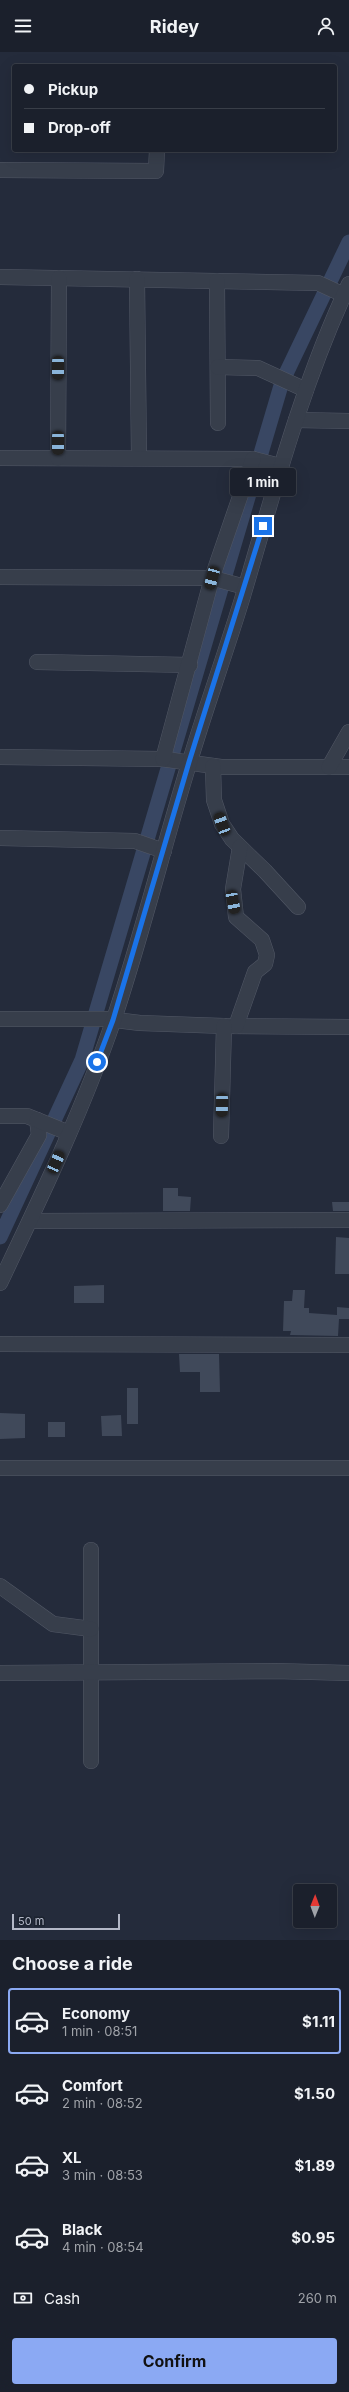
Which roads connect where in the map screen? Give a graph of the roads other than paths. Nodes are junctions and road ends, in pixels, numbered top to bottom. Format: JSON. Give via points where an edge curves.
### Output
{"nodes":[{"id":1,"x":157,"y":152,"type":"edge"},
{"id":2,"x":0,"y":170,"type":"edge"},
{"id":3,"x":0,"y":277,"type":"edge"},
{"id":4,"x":59,"y":278,"type":"junction"},
{"id":5,"x":137,"y":279,"type":"junction"},
{"id":6,"x":217,"y":281,"type":"junction"},
{"id":7,"x":344,"y":291,"type":"edge"},
{"id":8,"x":218,"y":367,"type":"junction"},
{"id":9,"x":306,"y":390,"type":"junction"},
{"id":10,"x":296,"y":420,"type":"junction"},
{"id":11,"x":349,"y":421,"type":"edge"},
{"id":12,"x":218,"y":423,"type":"dead end"},
{"id":13,"x":0,"y":458,"type":"edge"},
{"id":14,"x":58,"y":458,"type":"junction"},
{"id":15,"x":139,"y":458,"type":"junction"},
{"id":16,"x":253,"y":459,"type":"junction"},
{"id":17,"x":275,"y":465,"type":"junction"},
{"id":18,"x":0,"y":577,"type":"edge"},
{"id":19,"x":212,"y":578,"type":"junction"},
{"id":20,"x":240,"y":585,"type":"junction"},
{"id":21,"x":37,"y":662,"type":"dead end"},
{"id":22,"x":190,"y":665,"type":"junction"},
{"id":23,"x":349,"y":732,"type":"edge"},
{"id":24,"x":0,"y":756,"type":"edge"},
{"id":25,"x":163,"y":759,"type":"junction"},
{"id":26,"x":184,"y":761,"type":"junction"},
{"id":27,"x":213,"y":766,"type":"junction"},
{"id":28,"x":328,"y":767,"type":"junction"},
{"id":29,"x":349,"y":767,"type":"edge"},
{"id":30,"x":0,"y":838,"type":"edge"},
{"id":31,"x":240,"y":847,"type":"junction"},
{"id":32,"x":157,"y":849,"type":"junction"},
{"id":33,"x":298,"y":907,"type":"dead end"},
{"id":34,"x":0,"y":1019,"type":"edge"},
{"id":35,"x":110,"y":1019,"type":"junction"},
{"id":36,"x":230,"y":1026,"type":"junction"},
{"id":37,"x":349,"y":1027,"type":"edge"},
{"id":38,"x":0,"y":1116,"type":"edge"},
{"id":39,"x":53,"y":1127,"type":"junction"},
{"id":40,"x":221,"y":1136,"type":"dead end"},
{"id":41,"x":0,"y":1205,"type":"edge"},
{"id":42,"x":349,"y":1220,"type":"edge"},
{"id":43,"x":30,"y":1221,"type":"junction"},
{"id":44,"x":0,"y":1283,"type":"edge"},
{"id":45,"x":0,"y":1344,"type":"edge"},
{"id":46,"x":349,"y":1345,"type":"edge"},
{"id":47,"x":0,"y":1468,"type":"edge"},
{"id":48,"x":349,"y":1468,"type":"edge"},
{"id":49,"x":91,"y":1550,"type":"dead end"},
{"id":50,"x":0,"y":1586,"type":"edge"},
{"id":51,"x":91,"y":1628,"type":"junction"},
{"id":52,"x":91,"y":1672,"type":"junction"},
{"id":53,"x":0,"y":1673,"type":"edge"},
{"id":54,"x":349,"y":1673,"type":"edge"},
{"id":55,"x":91,"y":1761,"type":"dead end"}],
"edges":[{"from":1,"to":2,"type":"street","via":[[156,171]]},
{"from":3,"to":4,"type":"street"},
{"from":4,"to":5,"type":"street"},
{"from":4,"to":14,"type":"street"},
{"from":5,"to":6,"type":"street"},
{"from":5,"to":15,"type":"street"},
{"from":6,"to":7,"type":"street","via":[[318,283]]},
{"from":6,"to":8,"type":"street"},
{"from":7,"to":9,"type":"street"},
{"from":8,"to":9,"type":"street","via":[[258,368]]},
{"from":8,"to":12,"type":"street"},
{"from":9,"to":10,"type":"street"},
{"from":10,"to":11,"type":"street"},
{"from":10,"to":17,"type":"street"},
{"from":13,"to":14,"type":"street"},
{"from":14,"to":15,"type":"street"},
{"from":15,"to":16,"type":"street"},
{"from":16,"to":17,"type":"street"},
{"from":16,"to":19,"type":"street"},
{"from":17,"to":20,"type":"street"},
{"from":18,"to":19,"type":"street"},
{"from":19,"to":20,"type":"street"},
{"from":19,"to":22,"type":"street"},
{"from":20,"to":26,"type":"street"},
{"from":21,"to":22,"type":"street"},
{"from":22,"to":25,"type":"street"},
{"from":23,"to":28,"type":"street"},
{"from":24,"to":25,"type":"street"},
{"from":25,"to":26,"type":"street"},
{"from":26,"to":27,"type":"street"},
{"from":26,"to":32,"type":"street"},
{"from":27,"to":28,"type":"street"},
{"from":27,"to":31,"type":"street","via":[[214,800],[222,824]]},
{"from":28,"to":29,"type":"street"},
{"from":30,"to":32,"type":"street","via":[[135,841]]},
{"from":31,"to":33,"type":"street"},
{"from":31,"to":36,"type":"street","via":[[233,889],[236,917],[262,940],[267,955],[265,964],[255,972]]},
{"from":32,"to":35,"type":"street"},
{"from":34,"to":35,"type":"street"},
{"from":35,"to":36,"type":"street"},
{"from":35,"to":39,"type":"street"},
{"from":36,"to":37,"type":"street"},
{"from":36,"to":40,"type":"street"},
{"from":38,"to":39,"type":"street","via":[[28,1116]]},
{"from":39,"to":41,"type":"street","via":[[39,1135]]},
{"from":39,"to":43,"type":"street"},
{"from":42,"to":43,"type":"street"},
{"from":43,"to":44,"type":"street"},
{"from":45,"to":46,"type":"street"},
{"from":47,"to":48,"type":"street"},
{"from":49,"to":51,"type":"street"},
{"from":50,"to":51,"type":"street","via":[[53,1624]]},
{"from":51,"to":52,"type":"street"},
{"from":52,"to":53,"type":"street"},
{"from":52,"to":54,"type":"street"},
{"from":52,"to":55,"type":"street"}]}
